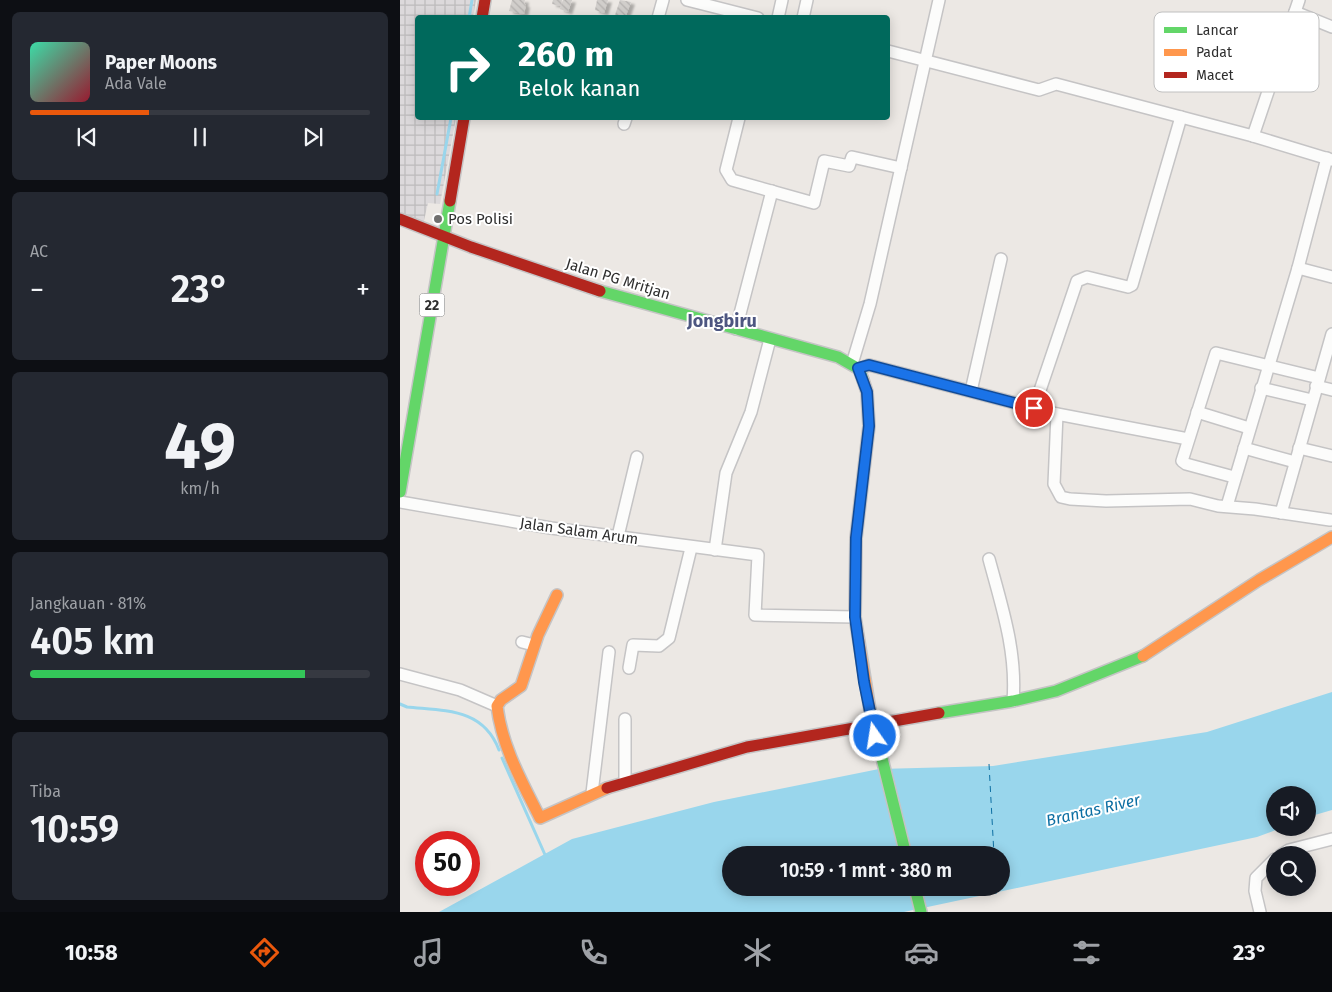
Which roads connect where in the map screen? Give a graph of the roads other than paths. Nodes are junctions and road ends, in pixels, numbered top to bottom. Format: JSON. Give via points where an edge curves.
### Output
{"nodes":[{"id":1,"x":485,"y":0,"type":"edge"},
{"id":2,"x":663,"y":0,"type":"edge"},
{"id":3,"x":687,"y":0,"type":"edge"},
{"id":4,"x":782,"y":0,"type":"edge"},
{"id":5,"x":807,"y":0,"type":"edge"},
{"id":6,"x":939,"y":0,"type":"edge"},
{"id":7,"x":1299,"y":0,"type":"edge"},
{"id":8,"x":1295,"y":12,"type":"edge"},
{"id":9,"x":482,"y":15,"type":"edge"},
{"id":10,"x":659,"y":15,"type":"edge"},
{"id":11,"x":746,"y":15,"type":"edge"},
{"id":12,"x":779,"y":15,"type":"edge"},
{"id":13,"x":804,"y":15,"type":"edge"},
{"id":14,"x":1319,"y":22,"type":"edge"},
{"id":15,"x":1332,"y":27,"type":"edge"},
{"id":16,"x":890,"y":51,"type":"edge"},
{"id":17,"x":925,"y":60,"type":"junction"},
{"id":18,"x":1268,"y":92,"type":"edge"},
{"id":19,"x":1181,"y":117,"type":"junction"},
{"id":20,"x":464,"y":120,"type":"edge"},
{"id":21,"x":738,"y":120,"type":"edge"},
{"id":22,"x":1253,"y":136,"type":"junction"},
{"id":23,"x":1329,"y":159,"type":"edge"},
{"id":24,"x":901,"y":168,"type":"junction"},
{"id":25,"x":772,"y":191,"type":"junction"},
{"id":26,"x":400,"y":220,"type":"edge"},
{"id":27,"x":444,"y":235,"type":"junction"},
{"id":28,"x":1001,"y":259,"type":"dead end"},
{"id":29,"x":1298,"y":268,"type":"junction"},
{"id":30,"x":1332,"y":277,"type":"edge"},
{"id":31,"x":736,"y":329,"type":"junction"},
{"id":32,"x":1332,"y":334,"type":"edge"},
{"id":33,"x":770,"y":339,"type":"junction"},
{"id":34,"x":856,"y":366,"type":"junction"},
{"id":35,"x":1268,"y":366,"type":"junction"},
{"id":36,"x":1317,"y":382,"type":"junction"},
{"id":37,"x":1261,"y":388,"type":"junction"},
{"id":38,"x":971,"y":390,"type":"junction"},
{"id":39,"x":1332,"y":390,"type":"edge"},
{"id":40,"x":1312,"y":400,"type":"junction"},
{"id":41,"x":1034,"y":408,"type":"junction"},
{"id":42,"x":1197,"y":412,"type":"junction"},
{"id":43,"x":1057,"y":414,"type":"junction"},
{"id":44,"x":1249,"y":428,"type":"junction"},
{"id":45,"x":1188,"y":439,"type":"junction"},
{"id":46,"x":1244,"y":448,"type":"junction"},
{"id":47,"x":1299,"y":448,"type":"junction"},
{"id":48,"x":1332,"y":456,"type":"edge"},
{"id":49,"x":637,"y":457,"type":"dead end"},
{"id":50,"x":1295,"y":462,"type":"junction"},
{"id":51,"x":1234,"y":477,"type":"junction"},
{"id":52,"x":400,"y":492,"type":"edge"},
{"id":53,"x":400,"y":502,"type":"edge"},
{"id":54,"x":1227,"y":506,"type":"junction"},
{"id":55,"x":1281,"y":513,"type":"junction"},
{"id":56,"x":1331,"y":519,"type":"edge"},
{"id":57,"x":618,"y":536,"type":"junction"},
{"id":58,"x":1332,"y":537,"type":"edge"},
{"id":59,"x":691,"y":548,"type":"junction"},
{"id":60,"x":715,"y":550,"type":"junction"},
{"id":61,"x":990,"y":559,"type":"dead end"},
{"id":62,"x":557,"y":595,"type":"dead end"},
{"id":63,"x":855,"y":617,"type":"junction"},
{"id":64,"x":522,"y":642,"type":"dead end"},
{"id":65,"x":534,"y":645,"type":"junction"},
{"id":66,"x":609,"y":652,"type":"dead end"},
{"id":67,"x":629,"y":668,"type":"dead end"},
{"id":68,"x":400,"y":674,"type":"edge"},
{"id":69,"x":1013,"y":701,"type":"junction"},
{"id":70,"x":496,"y":706,"type":"junction"},
{"id":71,"x":625,"y":719,"type":"dead end"},
{"id":72,"x":872,"y":723,"type":"junction"},
{"id":73,"x":625,"y":781,"type":"junction"},
{"id":74,"x":592,"y":793,"type":"junction"},
{"id":75,"x":1332,"y":839,"type":"edge"},
{"id":76,"x":904,"y":846,"type":"edge"},
{"id":77,"x":1305,"y":846,"type":"edge"},
{"id":78,"x":1266,"y":868,"type":"edge"},
{"id":79,"x":916,"y":896,"type":"edge"},
{"id":80,"x":921,"y":912,"type":"edge"},
{"id":81,"x":1260,"y":912,"type":"edge"}],
"edges":[{"from":1,"to":9,"type":"main road"},
{"from":2,"to":10,"type":"street"},
{"from":3,"to":11,"type":"street"},
{"from":4,"to":12,"type":"street"},
{"from":5,"to":13,"type":"street"},
{"from":6,"to":17,"type":"street"},
{"from":7,"to":8,"type":"street"},
{"from":14,"to":15,"type":"street"},
{"from":16,"to":17,"type":"street"},
{"from":17,"to":19,"type":"street","via":[[1039,90],[1056,84]]},
{"from":17,"to":24,"type":"street"},
{"from":18,"to":22,"type":"street"},
{"from":19,"to":22,"type":"street"},
{"from":19,"to":41,"type":"street","via":[[1132,285],[1128,287],[1087,277],[1077,281]]},
{"from":20,"to":27,"type":"main road","number":"22"},
{"from":21,"to":25,"type":"street","via":[[727,176]]},
{"from":22,"to":23,"type":"street"},
{"from":23,"to":29,"type":"street"},
{"from":24,"to":25,"type":"street","via":[[852,156],[849,166],[824,161],[814,203]]},
{"from":24,"to":34,"type":"street"},
{"from":25,"to":31,"type":"street"},
{"from":26,"to":27,"type":"main road","name":"Jalan PG Mritjan"},
{"from":27,"to":31,"type":"main road","name":"Jalan PG Mritjan","via":[[606,293]]},
{"from":27,"to":52,"type":"main road","number":"22"},
{"from":28,"to":38,"type":"street"},
{"from":29,"to":30,"type":"street"},
{"from":29,"to":35,"type":"street"},
{"from":31,"to":33,"type":"main road","name":"Jalan PG Mritjan"},
{"from":32,"to":36,"type":"street"},
{"from":33,"to":34,"type":"main road","name":"Jalan PG Mritjan","via":[[838,357]]},
{"from":33,"to":60,"type":"street","via":[[751,412],[726,473]]},
{"from":34,"to":38,"type":"street","via":[[869,365]]},
{"from":34,"to":63,"type":"main road","via":[[867,392],[869,426],[856,538]]},
{"from":35,"to":36,"type":"street"},
{"from":35,"to":37,"type":"street"},
{"from":35,"to":42,"type":"street","via":[[1216,353]]},
{"from":36,"to":39,"type":"street"},
{"from":36,"to":40,"type":"street"},
{"from":37,"to":40,"type":"street"},
{"from":37,"to":44,"type":"street"},
{"from":38,"to":41,"type":"street"},
{"from":40,"to":47,"type":"street"},
{"from":41,"to":43,"type":"street"},
{"from":42,"to":44,"type":"street"},
{"from":42,"to":45,"type":"street"},
{"from":43,"to":45,"type":"street"},
{"from":43,"to":54,"type":"street","via":[[1054,484],[1061,497],[1106,501],[1190,499]]},
{"from":44,"to":46,"type":"street"},
{"from":45,"to":51,"type":"street","via":[[1182,458],[1186,464]]},
{"from":46,"to":50,"type":"street"},
{"from":46,"to":51,"type":"street"},
{"from":47,"to":48,"type":"street"},
{"from":47,"to":50,"type":"street"},
{"from":49,"to":57,"type":"street"},
{"from":50,"to":55,"type":"street"},
{"from":51,"to":54,"type":"street"},
{"from":53,"to":57,"type":"street","name":"Jalan Salam Arum"},
{"from":54,"to":55,"type":"street"},
{"from":55,"to":56,"type":"street"},
{"from":57,"to":59,"type":"street","name":"Jalan Salam Arum"},
{"from":58,"to":69,"type":"main road","via":[[1136,660],[1056,691]]},
{"from":59,"to":60,"type":"street","name":"Jalan Salam Arum"},
{"from":59,"to":67,"type":"street","via":[[669,638],[659,646],[633,645]]},
{"from":60,"to":63,"type":"street","name":"Jalan Salam Arum","via":[[758,555],[755,615]]},
{"from":61,"to":69,"type":"street","via":[[1011,639]]},
{"from":62,"to":65,"type":"main road"},
{"from":63,"to":72,"type":"main road"},
{"from":64,"to":65,"type":"street"},
{"from":65,"to":70,"type":"main road","via":[[521,686]]},
{"from":66,"to":74,"type":"street"},
{"from":68,"to":70,"type":"street","via":[[460,690]]},
{"from":69,"to":72,"type":"main road"},
{"from":70,"to":74,"type":"main road","via":[[505,743],[540,818]]},
{"from":71,"to":73,"type":"street"},
{"from":72,"to":73,"type":"main road","via":[[747,747]]},
{"from":72,"to":76,"type":"main road"},
{"from":73,"to":74,"type":"main road"},
{"from":75,"to":77,"type":"street"},
{"from":78,"to":81,"type":"street","via":[[1256,878],[1255,891]]},
{"from":79,"to":80,"type":"main road"}]}
